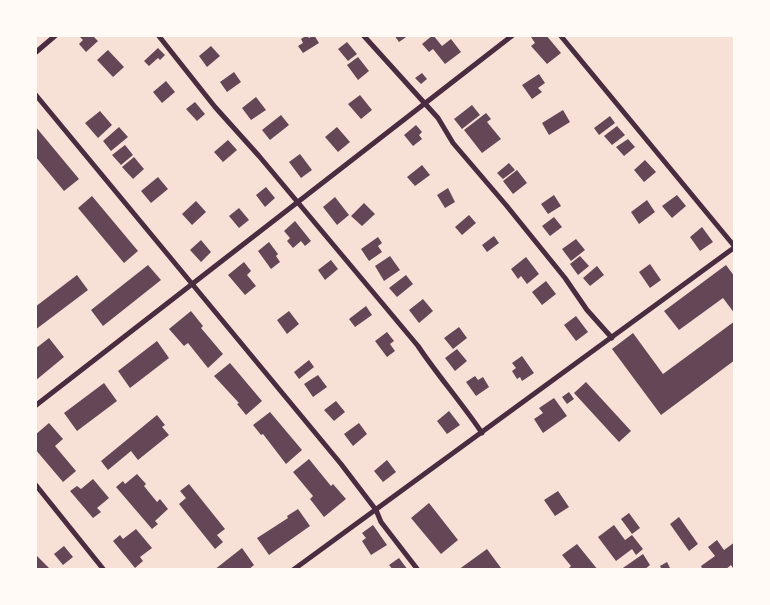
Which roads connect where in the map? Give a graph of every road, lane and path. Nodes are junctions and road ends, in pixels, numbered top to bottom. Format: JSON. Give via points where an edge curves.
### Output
{"nodes":[{"id":1,"x":56,"y":35,"type":"edge"},
{"id":2,"x":158,"y":35,"type":"edge"},
{"id":3,"x":363,"y":35,"type":"edge"},
{"id":4,"x":513,"y":35,"type":"edge"},
{"id":5,"x":561,"y":35,"type":"edge"},
{"id":6,"x":35,"y":53,"type":"edge"},
{"id":7,"x":35,"y":94,"type":"edge"},
{"id":8,"x":425,"y":103,"type":"junction"},
{"id":9,"x":298,"y":202,"type":"junction"},
{"id":10,"x":735,"y":247,"type":"edge"},
{"id":11,"x":192,"y":284,"type":"junction"},
{"id":12,"x":612,"y":338,"type":"junction"},
{"id":13,"x":35,"y":406,"type":"edge"},
{"id":14,"x":482,"y":433,"type":"junction"},
{"id":15,"x":35,"y":484,"type":"edge"},
{"id":16,"x":376,"y":510,"type":"junction"},
{"id":17,"x":104,"y":570,"type":"edge"},
{"id":18,"x":293,"y":570,"type":"edge"},
{"id":19,"x":418,"y":570,"type":"edge"}],
"edges":[{"from":1,"to":6,"type":"street"},
{"from":2,"to":9,"type":"street"},
{"from":3,"to":8,"type":"street"},
{"from":4,"to":8,"type":"street"},
{"from":5,"to":10,"type":"street"},
{"from":7,"to":11,"type":"street"},
{"from":8,"to":9,"type":"street"},
{"from":8,"to":12,"type":"street"},
{"from":9,"to":11,"type":"street"},
{"from":9,"to":14,"type":"street","via":[[418,346]]},
{"from":10,"to":12,"type":"street"},
{"from":11,"to":13,"type":"street"},
{"from":11,"to":16,"type":"street"},
{"from":12,"to":14,"type":"street"},
{"from":14,"to":16,"type":"street"},
{"from":15,"to":17,"type":"street"},
{"from":16,"to":18,"type":"street"},
{"from":16,"to":19,"type":"street"}]}
